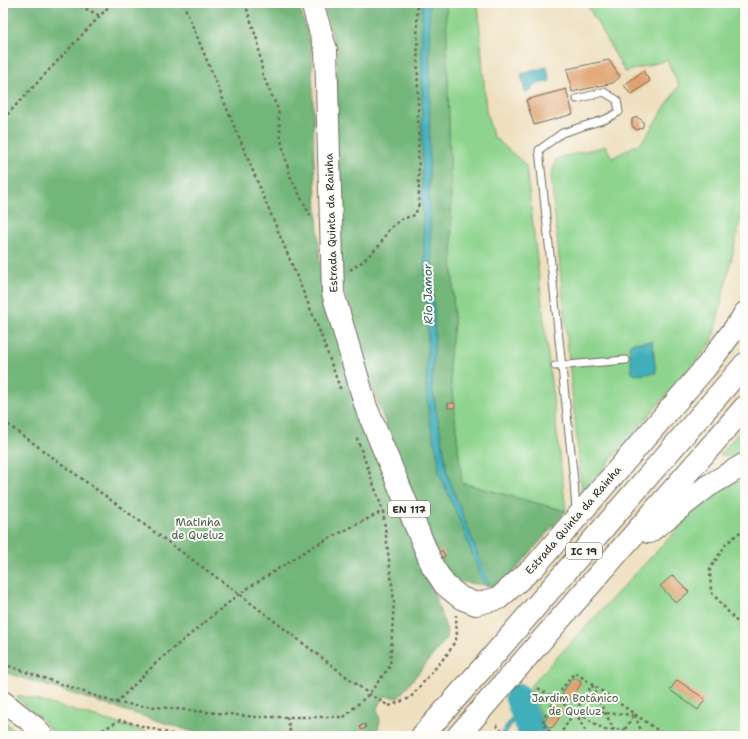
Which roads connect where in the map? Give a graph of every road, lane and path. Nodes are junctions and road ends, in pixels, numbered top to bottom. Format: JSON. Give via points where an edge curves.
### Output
{"nodes":[{"id":1,"x":75,"y":3,"type":"edge"},
{"id":2,"x":112,"y":3,"type":"edge"},
{"id":3,"x":183,"y":3,"type":"edge"},
{"id":4,"x":245,"y":3,"type":"edge"},
{"id":5,"x":312,"y":3,"type":"edge"},
{"id":6,"x":417,"y":3,"type":"edge"},
{"id":7,"x":100,"y":16,"type":"junction"},
{"id":8,"x":577,"y":99,"type":"dead end"},
{"id":9,"x":3,"y":119,"type":"edge"},
{"id":10,"x":315,"y":224,"type":"dead end"},
{"id":11,"x":332,"y":261,"type":"junction"},
{"id":12,"x":745,"y":313,"type":"edge"},
{"id":13,"x":626,"y":360,"type":"dead end"},
{"id":14,"x":745,"y":364,"type":"edge"},
{"id":15,"x":558,"y":366,"type":"junction"},
{"id":16,"x":341,"y":392,"type":"dead end"},
{"id":17,"x":745,"y":407,"type":"edge"},
{"id":18,"x":3,"y":421,"type":"edge"},
{"id":19,"x":357,"y":436,"type":"dead end"},
{"id":20,"x":745,"y":464,"type":"edge"},
{"id":21,"x":384,"y":511,"type":"junction"},
{"id":22,"x":577,"y":517,"type":"junction"},
{"id":23,"x":745,"y":528,"type":"edge"},
{"id":24,"x":609,"y":564,"type":"junction"},
{"id":25,"x":239,"y":594,"type":"junction"},
{"id":26,"x":457,"y":594,"type":"junction"},
{"id":27,"x":745,"y":631,"type":"edge"},
{"id":28,"x":3,"y":664,"type":"edge"},
{"id":29,"x":592,"y":685,"type":"junction"},
{"id":30,"x":538,"y":688,"type":"dead end"},
{"id":31,"x":369,"y":694,"type":"junction"},
{"id":32,"x":556,"y":699,"type":"junction"},
{"id":33,"x":3,"y":701,"type":"edge"},
{"id":34,"x":116,"y":703,"type":"junction"},
{"id":35,"x":575,"y":711,"type":"junction"},
{"id":36,"x":606,"y":713,"type":"junction"},
{"id":37,"x":634,"y":715,"type":"junction"},
{"id":38,"x":287,"y":717,"type":"junction"},
{"id":39,"x":496,"y":725,"type":"dead end"},
{"id":40,"x":625,"y":729,"type":"junction"},
{"id":41,"x":605,"y":730,"type":"junction"},
{"id":42,"x":614,"y":730,"type":"junction"},
{"id":43,"x":43,"y":736,"type":"edge"},
{"id":44,"x":92,"y":736,"type":"edge"},
{"id":45,"x":179,"y":736,"type":"edge"},
{"id":46,"x":292,"y":736,"type":"edge"},
{"id":47,"x":422,"y":736,"type":"edge"},
{"id":48,"x":458,"y":736,"type":"edge"},
{"id":49,"x":507,"y":736,"type":"edge"},
{"id":50,"x":554,"y":736,"type":"edge"},
{"id":51,"x":559,"y":736,"type":"edge"},
{"id":52,"x":588,"y":736,"type":"edge"},
{"id":53,"x":607,"y":736,"type":"edge"},
{"id":54,"x":628,"y":736,"type":"edge"},
{"id":55,"x":643,"y":736,"type":"edge"},
{"id":56,"x":666,"y":736,"type":"edge"}],
"edges":[{"from":1,"to":7,"type":"path"},
{"from":2,"to":7,"type":"path"},
{"from":3,"to":16,"type":"path","via":[[317,324]]},
{"from":4,"to":10,"type":"path","via":[[258,43],[264,76],[278,109],[281,140],[290,176]]},
{"from":5,"to":11,"type":"main road","name":"Estrada Quinta da Rainha","number":"EN 117","via":[[326,50]]},
{"from":6,"to":11,"type":"path","via":[[419,204],[415,215],[402,219],[389,229],[378,246],[350,270]]},
{"from":7,"to":9,"type":"path"},
{"from":8,"to":15,"type":"lane","via":[[604,92],[617,100],[619,112],[606,119],[562,133],[539,150]]},
{"from":11,"to":26,"type":"main road","name":"Estrada Quinta da Rainha","number":"EN 117","via":[[333,293],[366,407],[433,567],[445,585]]},
{"from":12,"to":22,"type":"main road","name":"Estrada Quinta da Rainha","number":"EN 117","via":[[706,367]]},
{"from":13,"to":15,"type":"lane"},
{"from":14,"to":47,"type":"main road","number":"IC 19"},
{"from":15,"to":22,"type":"lane"},
{"from":17,"to":24,"type":"main road","number":"IC 19"},
{"from":18,"to":25,"type":"path"},
{"from":19,"to":21,"type":"path"},
{"from":20,"to":24,"type":"main road","via":[[708,486]]},
{"from":21,"to":25,"type":"path","via":[[312,547]]},
{"from":21,"to":31,"type":"path","via":[[394,601],[390,666]]},
{"from":22,"to":26,"type":"main road","name":"Estrada Quinta da Rainha","number":"EN 117","via":[[535,566],[499,598],[476,604]]},
{"from":23,"to":27,"type":"path","via":[[726,544],[710,569],[711,592]]},
{"from":24,"to":48,"type":"main road","number":"IC 19"},
{"from":25,"to":31,"type":"path"},
{"from":25,"to":34,"type":"path","via":[[158,661]]},
{"from":26,"to":31,"type":"path","via":[[457,637],[448,652],[410,698],[389,706]]},
{"from":28,"to":34,"type":"path"},
{"from":29,"to":32,"type":"path","via":[[576,673],[570,677]]},
{"from":29,"to":35,"type":"path"},
{"from":29,"to":36,"type":"path"},
{"from":29,"to":37,"type":"path"},
{"from":30,"to":32,"type":"path"},
{"from":31,"to":38,"type":"path","via":[[344,717]]},
{"from":32,"to":35,"type":"path"},
{"from":32,"to":50,"type":"path","via":[[543,719],[544,725]]},
{"from":33,"to":43,"type":"street","via":[[36,727]]},
{"from":34,"to":38,"type":"path","via":[[257,717]]},
{"from":35,"to":36,"type":"path"},
{"from":35,"to":41,"type":"path"},
{"from":35,"to":51,"type":"path"},
{"from":35,"to":52,"type":"path"},
{"from":36,"to":37,"type":"path"},
{"from":36,"to":42,"type":"path"},
{"from":37,"to":40,"type":"path"},
{"from":37,"to":55,"type":"path"},
{"from":37,"to":56,"type":"path"},
{"from":38,"to":46,"type":"path"},
{"from":39,"to":49,"type":"path"},
{"from":40,"to":42,"type":"path"},
{"from":40,"to":54,"type":"path"},
{"from":41,"to":42,"type":"path"},
{"from":41,"to":53,"type":"path"},
{"from":44,"to":45,"type":"path","via":[[120,720]]}]}
